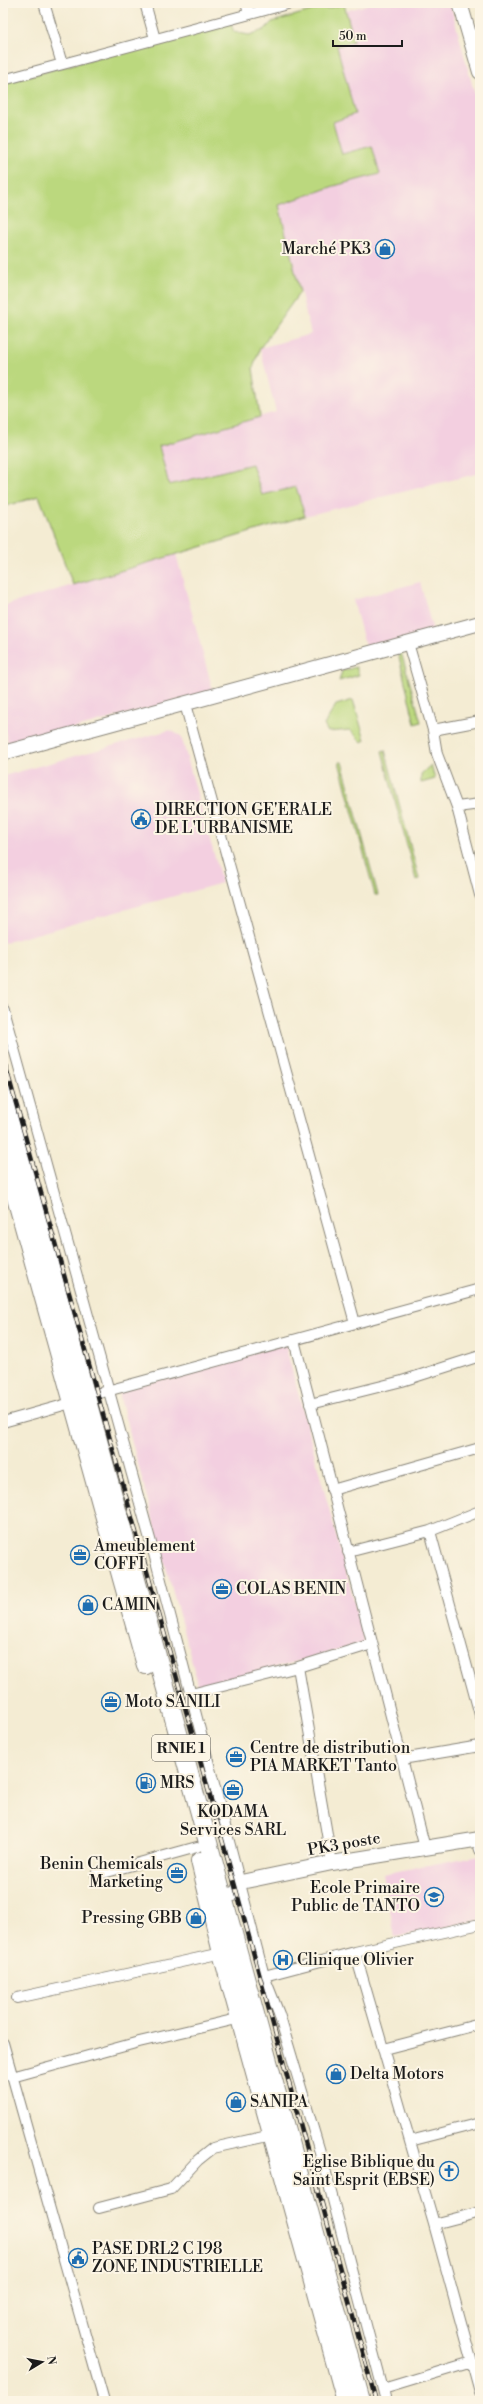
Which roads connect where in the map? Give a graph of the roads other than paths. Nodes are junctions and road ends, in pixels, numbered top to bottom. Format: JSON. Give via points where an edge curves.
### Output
{"nodes":[{"id":1,"x":44,"y":3,"type":"edge"},
{"id":2,"x":145,"y":3,"type":"edge"},
{"id":3,"x":291,"y":3,"type":"edge"},
{"id":4,"x":460,"y":3,"type":"edge"},
{"id":5,"x":248,"y":8,"type":"edge"},
{"id":6,"x":155,"y":39,"type":"junction"},
{"id":7,"x":62,"y":64,"type":"junction"},
{"id":8,"x":480,"y":72,"type":"edge"},
{"id":9,"x":3,"y":80,"type":"edge"},
{"id":10,"x":480,"y":624,"type":"edge"},
{"id":11,"x":408,"y":643,"type":"junction"},
{"id":12,"x":185,"y":704,"type":"junction"},
{"id":13,"x":480,"y":721,"type":"edge"},
{"id":14,"x":433,"y":730,"type":"junction"},
{"id":15,"x":3,"y":753,"type":"edge"},
{"id":16,"x":480,"y":804,"type":"edge"},
{"id":17,"x":457,"y":807,"type":"junction"},
{"id":18,"x":480,"y":895,"type":"edge"},
{"id":19,"x":3,"y":1009,"type":"edge"},
{"id":20,"x":3,"y":1094,"type":"edge"},
{"id":21,"x":3,"y":1151,"type":"edge"},
{"id":22,"x":480,"y":1289,"type":"edge"},
{"id":23,"x":356,"y":1323,"type":"junction"},
{"id":24,"x":294,"y":1340,"type":"junction"},
{"id":25,"x":480,"y":1356,"type":"edge"},
{"id":26,"x":107,"y":1391,"type":"junction"},
{"id":27,"x":78,"y":1400,"type":"junction"},
{"id":28,"x":310,"y":1404,"type":"junction"},
{"id":29,"x":3,"y":1422,"type":"edge"},
{"id":30,"x":480,"y":1448,"type":"edge"},
{"id":31,"x":332,"y":1490,"type":"junction"},
{"id":32,"x":480,"y":1511,"type":"edge"},
{"id":33,"x":430,"y":1531,"type":"junction"},
{"id":34,"x":348,"y":1552,"type":"junction"},
{"id":35,"x":372,"y":1644,"type":"junction"},
{"id":36,"x":298,"y":1667,"type":"junction"},
{"id":37,"x":190,"y":1694,"type":"junction"},
{"id":38,"x":480,"y":1715,"type":"edge"},
{"id":39,"x":480,"y":1746,"type":"edge"},
{"id":40,"x":402,"y":1759,"type":"junction"},
{"id":41,"x":479,"y":1842,"type":"edge"},
{"id":42,"x":197,"y":1847,"type":"junction"},
{"id":43,"x":425,"y":1848,"type":"junction"},
{"id":44,"x":332,"y":1863,"type":"junction"},
{"id":45,"x":96,"y":1875,"type":"dead end"},
{"id":46,"x":241,"y":1882,"type":"junction"},
{"id":47,"x":222,"y":1897,"type":"junction"},
{"id":48,"x":480,"y":1924,"type":"edge"},
{"id":49,"x":354,"y":1952,"type":"junction"},
{"id":50,"x":222,"y":1953,"type":"junction"},
{"id":51,"x":264,"y":1976,"type":"junction"},
{"id":52,"x":17,"y":1998,"type":"dead end"},
{"id":53,"x":241,"y":2018,"type":"junction"},
{"id":54,"x":480,"y":2024,"type":"edge"},
{"id":55,"x":3,"y":2043,"type":"edge"},
{"id":56,"x":384,"y":2049,"type":"junction"},
{"id":57,"x":12,"y":2077,"type":"junction"},
{"id":58,"x":480,"y":2123,"type":"edge"},
{"id":59,"x":272,"y":2135,"type":"junction"},
{"id":60,"x":410,"y":2141,"type":"junction"},
{"id":61,"x":99,"y":2208,"type":"dead end"},
{"id":62,"x":480,"y":2212,"type":"edge"},
{"id":63,"x":434,"y":2224,"type":"junction"},
{"id":64,"x":472,"y":2362,"type":"junction"},
{"id":65,"x":383,"y":2389,"type":"junction"},
{"id":66,"x":480,"y":2392,"type":"edge"},
{"id":67,"x":104,"y":2401,"type":"edge"},
{"id":68,"x":346,"y":2401,"type":"edge"},
{"id":69,"x":361,"y":2401,"type":"edge"},
{"id":70,"x":386,"y":2401,"type":"edge"}],
"edges":[{"from":1,"to":7,"type":"street"},
{"from":2,"to":6,"type":"street"},
{"from":3,"to":5,"type":"street"},
{"from":4,"to":8,"type":"street"},
{"from":5,"to":6,"type":"street"},
{"from":6,"to":7,"type":"street"},
{"from":7,"to":9,"type":"street"},
{"from":10,"to":11,"type":"street"},
{"from":11,"to":12,"type":"street"},
{"from":11,"to":14,"type":"street"},
{"from":12,"to":15,"type":"street"},
{"from":12,"to":23,"type":"street"},
{"from":13,"to":14,"type":"street"},
{"from":14,"to":17,"type":"street","via":[[437,754]]},
{"from":16,"to":17,"type":"street"},
{"from":17,"to":18,"type":"street"},
{"from":19,"to":26,"type":"street"},
{"from":20,"to":27,"type":"highway","number":"RNIE 1"},
{"from":21,"to":27,"type":"highway","number":"RNIE 1"},
{"from":22,"to":23,"type":"street"},
{"from":23,"to":24,"type":"street"},
{"from":24,"to":26,"type":"street"},
{"from":24,"to":28,"type":"street"},
{"from":25,"to":28,"type":"street","via":[[402,1381]]},
{"from":26,"to":27,"type":"street"},
{"from":26,"to":37,"type":"street"},
{"from":27,"to":29,"type":"street"},
{"from":27,"to":42,"type":"highway","number":"RNIE 1"},
{"from":27,"to":47,"type":"highway","number":"RNIE 1"},
{"from":28,"to":31,"type":"street"},
{"from":30,"to":31,"type":"street"},
{"from":31,"to":34,"type":"street"},
{"from":32,"to":33,"type":"street"},
{"from":33,"to":34,"type":"street"},
{"from":33,"to":38,"type":"street"},
{"from":34,"to":35,"type":"street"},
{"from":35,"to":36,"type":"street"},
{"from":35,"to":40,"type":"street"},
{"from":36,"to":37,"type":"street"},
{"from":36,"to":44,"type":"street"},
{"from":37,"to":46,"type":"street"},
{"from":39,"to":40,"type":"street"},
{"from":40,"to":43,"type":"street"},
{"from":41,"to":43,"type":"street","name":"PK3 poste"},
{"from":42,"to":45,"type":"street"},
{"from":42,"to":50,"type":"highway","number":"RNIE 1"},
{"from":43,"to":44,"type":"street","name":"PK3 poste"},
{"from":44,"to":46,"type":"street","name":"PK3 poste"},
{"from":46,"to":47,"type":"street","via":[[237,1893]]},
{"from":46,"to":51,"type":"street"},
{"from":47,"to":69,"type":"highway","number":"RNIE 1"},
{"from":48,"to":49,"type":"street"},
{"from":49,"to":51,"type":"street"},
{"from":49,"to":56,"type":"street"},
{"from":50,"to":52,"type":"street"},
{"from":50,"to":53,"type":"highway","number":"RNIE 1"},
{"from":51,"to":65,"type":"street","via":[[279,2014],[323,2162]]},
{"from":53,"to":57,"type":"street","via":[[138,2042]]},
{"from":53,"to":59,"type":"highway","number":"RNIE 1"},
{"from":54,"to":56,"type":"street"},
{"from":55,"to":57,"type":"street"},
{"from":56,"to":60,"type":"street"},
{"from":57,"to":67,"type":"street"},
{"from":58,"to":60,"type":"street"},
{"from":59,"to":61,"type":"street","via":[[213,2148],[171,2189]]},
{"from":59,"to":68,"type":"highway","number":"RNIE 1"},
{"from":60,"to":63,"type":"street"},
{"from":62,"to":63,"type":"street"},
{"from":63,"to":64,"type":"street"},
{"from":64,"to":65,"type":"street"},
{"from":64,"to":66,"type":"street"},
{"from":65,"to":70,"type":"street"}]}
